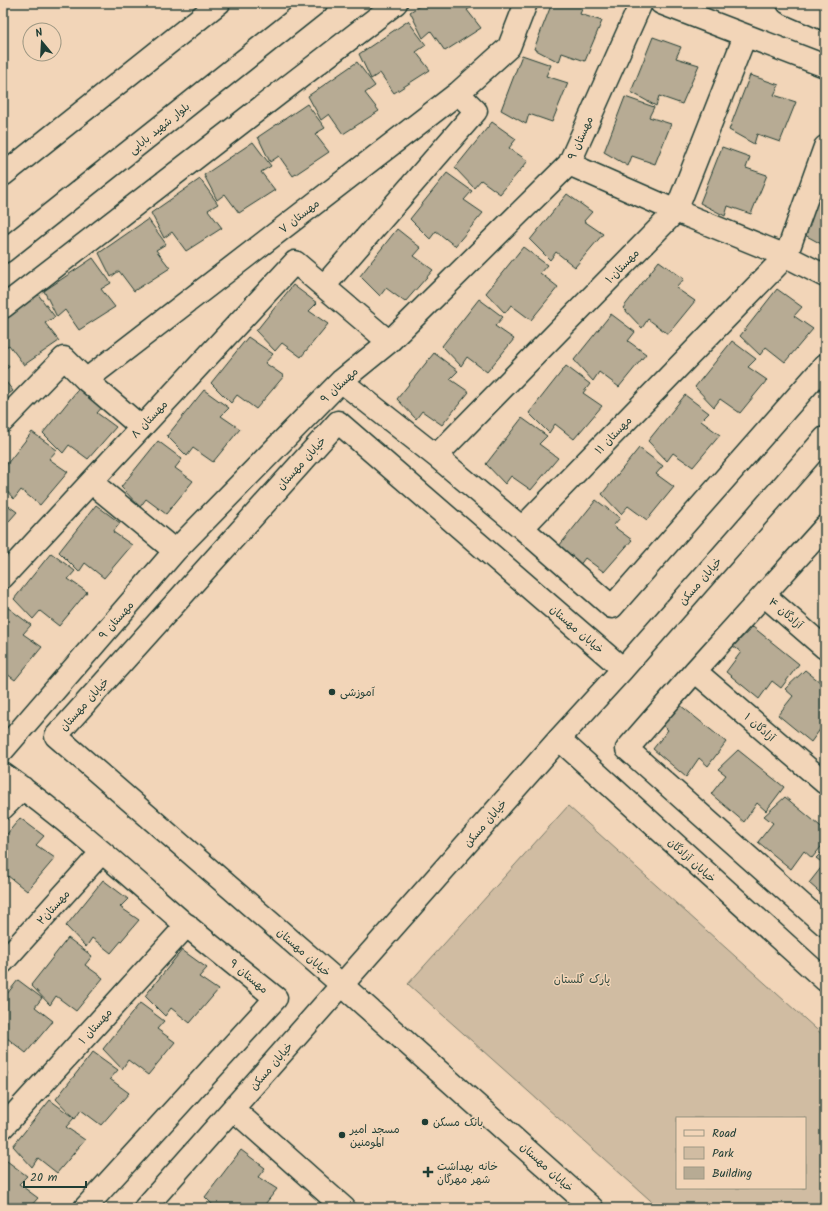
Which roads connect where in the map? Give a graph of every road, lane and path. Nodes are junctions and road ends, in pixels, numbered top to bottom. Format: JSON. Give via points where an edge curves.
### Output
{"nodes":[{"id":1,"x":219,"y":3,"type":"edge"},
{"id":2,"x":316,"y":3,"type":"edge"},
{"id":3,"x":396,"y":3,"type":"edge"},
{"id":4,"x":526,"y":3,"type":"edge"},
{"id":5,"x":641,"y":3,"type":"edge"},
{"id":6,"x":661,"y":3,"type":"edge"},
{"id":7,"x":788,"y":3,"type":"edge"},
{"id":8,"x":825,"y":19,"type":"edge"},
{"id":9,"x":745,"y":36,"type":"junction"},
{"id":10,"x":825,"y":66,"type":"edge"},
{"id":11,"x":458,"y":93,"type":"junction"},
{"id":12,"x":825,"y":147,"type":"edge"},
{"id":13,"x":569,"y":164,"type":"junction"},
{"id":14,"x":3,"y":175,"type":"edge"},
{"id":15,"x":676,"y":211,"type":"junction"},
{"id":16,"x":3,"y":252,"type":"edge"},
{"id":17,"x":786,"y":256,"type":"junction"},
{"id":18,"x":825,"y":276,"type":"edge"},
{"id":19,"x":324,"y":286,"type":"junction"},
{"id":20,"x":3,"y":307,"type":"edge"},
{"id":21,"x":389,"y":342,"type":"junction"},
{"id":22,"x":825,"y":365,"type":"edge"},
{"id":23,"x":86,"y":380,"type":"junction"},
{"id":24,"x":341,"y":381,"type":"junction"},
{"id":25,"x":3,"y":421,"type":"edge"},
{"id":26,"x":338,"y":422,"type":"junction"},
{"id":27,"x":141,"y":427,"type":"junction"},
{"id":28,"x":825,"y":438,"type":"edge"},
{"id":29,"x":436,"y":456,"type":"junction"},
{"id":30,"x":91,"y":482,"type":"junction"},
{"id":31,"x":825,"y":527,"type":"edge"},
{"id":32,"x":522,"y":528,"type":"junction"},
{"id":33,"x":175,"y":551,"type":"junction"},
{"id":34,"x":3,"y":577,"type":"edge"},
{"id":35,"x":764,"y":595,"type":"junction"},
{"id":36,"x":825,"y":648,"type":"edge"},
{"id":37,"x":623,"y":670,"type":"junction"},
{"id":38,"x":695,"y":671,"type":"junction"},
{"id":39,"x":559,"y":739,"type":"junction"},
{"id":40,"x":3,"y":750,"type":"edge"},
{"id":41,"x":3,"y":774,"type":"edge"},
{"id":42,"x":825,"y":783,"type":"edge"},
{"id":43,"x":23,"y":788,"type":"junction"},
{"id":44,"x":3,"y":808,"type":"edge"},
{"id":45,"x":102,"y":852,"type":"junction"},
{"id":46,"x":187,"y":925,"type":"junction"},
{"id":47,"x":825,"y":925,"type":"edge"},
{"id":48,"x":3,"y":962,"type":"edge"},
{"id":49,"x":825,"y":980,"type":"edge"},
{"id":50,"x":342,"y":985,"type":"junction"},
{"id":51,"x":233,"y":1109,"type":"junction"},
{"id":52,"x":3,"y":1127,"type":"edge"},
{"id":53,"x":331,"y":1204,"type":"edge"},
{"id":54,"x":85,"y":1208,"type":"edge"},
{"id":55,"x":146,"y":1208,"type":"edge"},
{"id":56,"x":592,"y":1208,"type":"edge"}],
"edges":[{"from":1,"to":14,"type":"street"},
{"from":2,"to":16,"type":"street","name":"بلوار شهید بابایی"},
{"from":3,"to":20,"type":"street"},
{"from":4,"to":11,"type":"street","name":"مهستان ۷","via":[[509,47]]},
{"from":5,"to":13,"type":"street","name":"مهستان ۹"},
{"from":6,"to":9,"type":"street"},
{"from":7,"to":8,"type":"street"},
{"from":9,"to":10,"type":"street"},
{"from":9,"to":15,"type":"street","name":"مهستان۱۰"},
{"from":11,"to":19,"type":"street","via":[[476,111]]},
{"from":11,"to":23,"type":"street","name":"مهستان ۷"},
{"from":12,"to":17,"type":"street","name":"مهستان ۱۱"},
{"from":13,"to":15,"type":"street"},
{"from":13,"to":21,"type":"street","name":"مهستان ۹"},
{"from":15,"to":17,"type":"street"},
{"from":15,"to":29,"type":"street","name":"مهستان۱۰"},
{"from":17,"to":18,"type":"street"},
{"from":17,"to":32,"type":"street","name":"مهستان ۱۱"},
{"from":19,"to":21,"type":"street"},
{"from":19,"to":27,"type":"street","name":"مهستان ۸","via":[[295,262]]},
{"from":21,"to":24,"type":"street","name":"مهستان ۹"},
{"from":22,"to":32,"type":"street","via":[[612,608]]},
{"from":23,"to":25,"type":"street","via":[[64,358]]},
{"from":23,"to":27,"type":"street"},
{"from":24,"to":26,"type":"street"},
{"from":24,"to":29,"type":"street"},
{"from":24,"to":33,"type":"street","name":"مهستان ۹"},
{"from":26,"to":37,"type":"street","name":"خیابان مهستان"},
{"from":26,"to":50,"type":"street","name":"خیابان مهستان","via":[[56,736]]},
{"from":27,"to":30,"type":"street","name":"مهستان ۸"},
{"from":28,"to":37,"type":"street","name":"خیابان مسکن"},
{"from":29,"to":32,"type":"street"},
{"from":30,"to":33,"type":"street"},
{"from":30,"to":34,"type":"street","name":"مهستان ۸"},
{"from":31,"to":35,"type":"street"},
{"from":33,"to":40,"type":"street","name":"مهستان ۹"},
{"from":35,"to":36,"type":"street","name":"آزادگان ۴"},
{"from":35,"to":38,"type":"street"},
{"from":37,"to":39,"type":"street","name":"خیابان مسکن"},
{"from":38,"to":42,"type":"street","name":"آزادگان ۱"},
{"from":38,"to":47,"type":"street","via":[[627,749]]},
{"from":39,"to":49,"type":"street","name":"خیابان آزادگان"},
{"from":39,"to":50,"type":"street","name":"خیابان مسکن"},
{"from":41,"to":43,"type":"street","name":"مهستان ۹"},
{"from":43,"to":44,"type":"street"},
{"from":43,"to":45,"type":"street","name":"مهستان ۹"},
{"from":45,"to":46,"type":"street","name":"مهستان ۹"},
{"from":45,"to":48,"type":"street","name":"مهستان۲"},
{"from":46,"to":52,"type":"street","name":"مهستان ۱"},
{"from":46,"to":54,"type":"street","name":"مهستان ۹","via":[[276,998]]},
{"from":50,"to":51,"type":"street","name":"خیابان مسکن"},
{"from":50,"to":56,"type":"street","name":"خیابان مهستان"},
{"from":51,"to":53,"type":"street"},
{"from":51,"to":55,"type":"street","name":"خیابان مسکن"}]}
